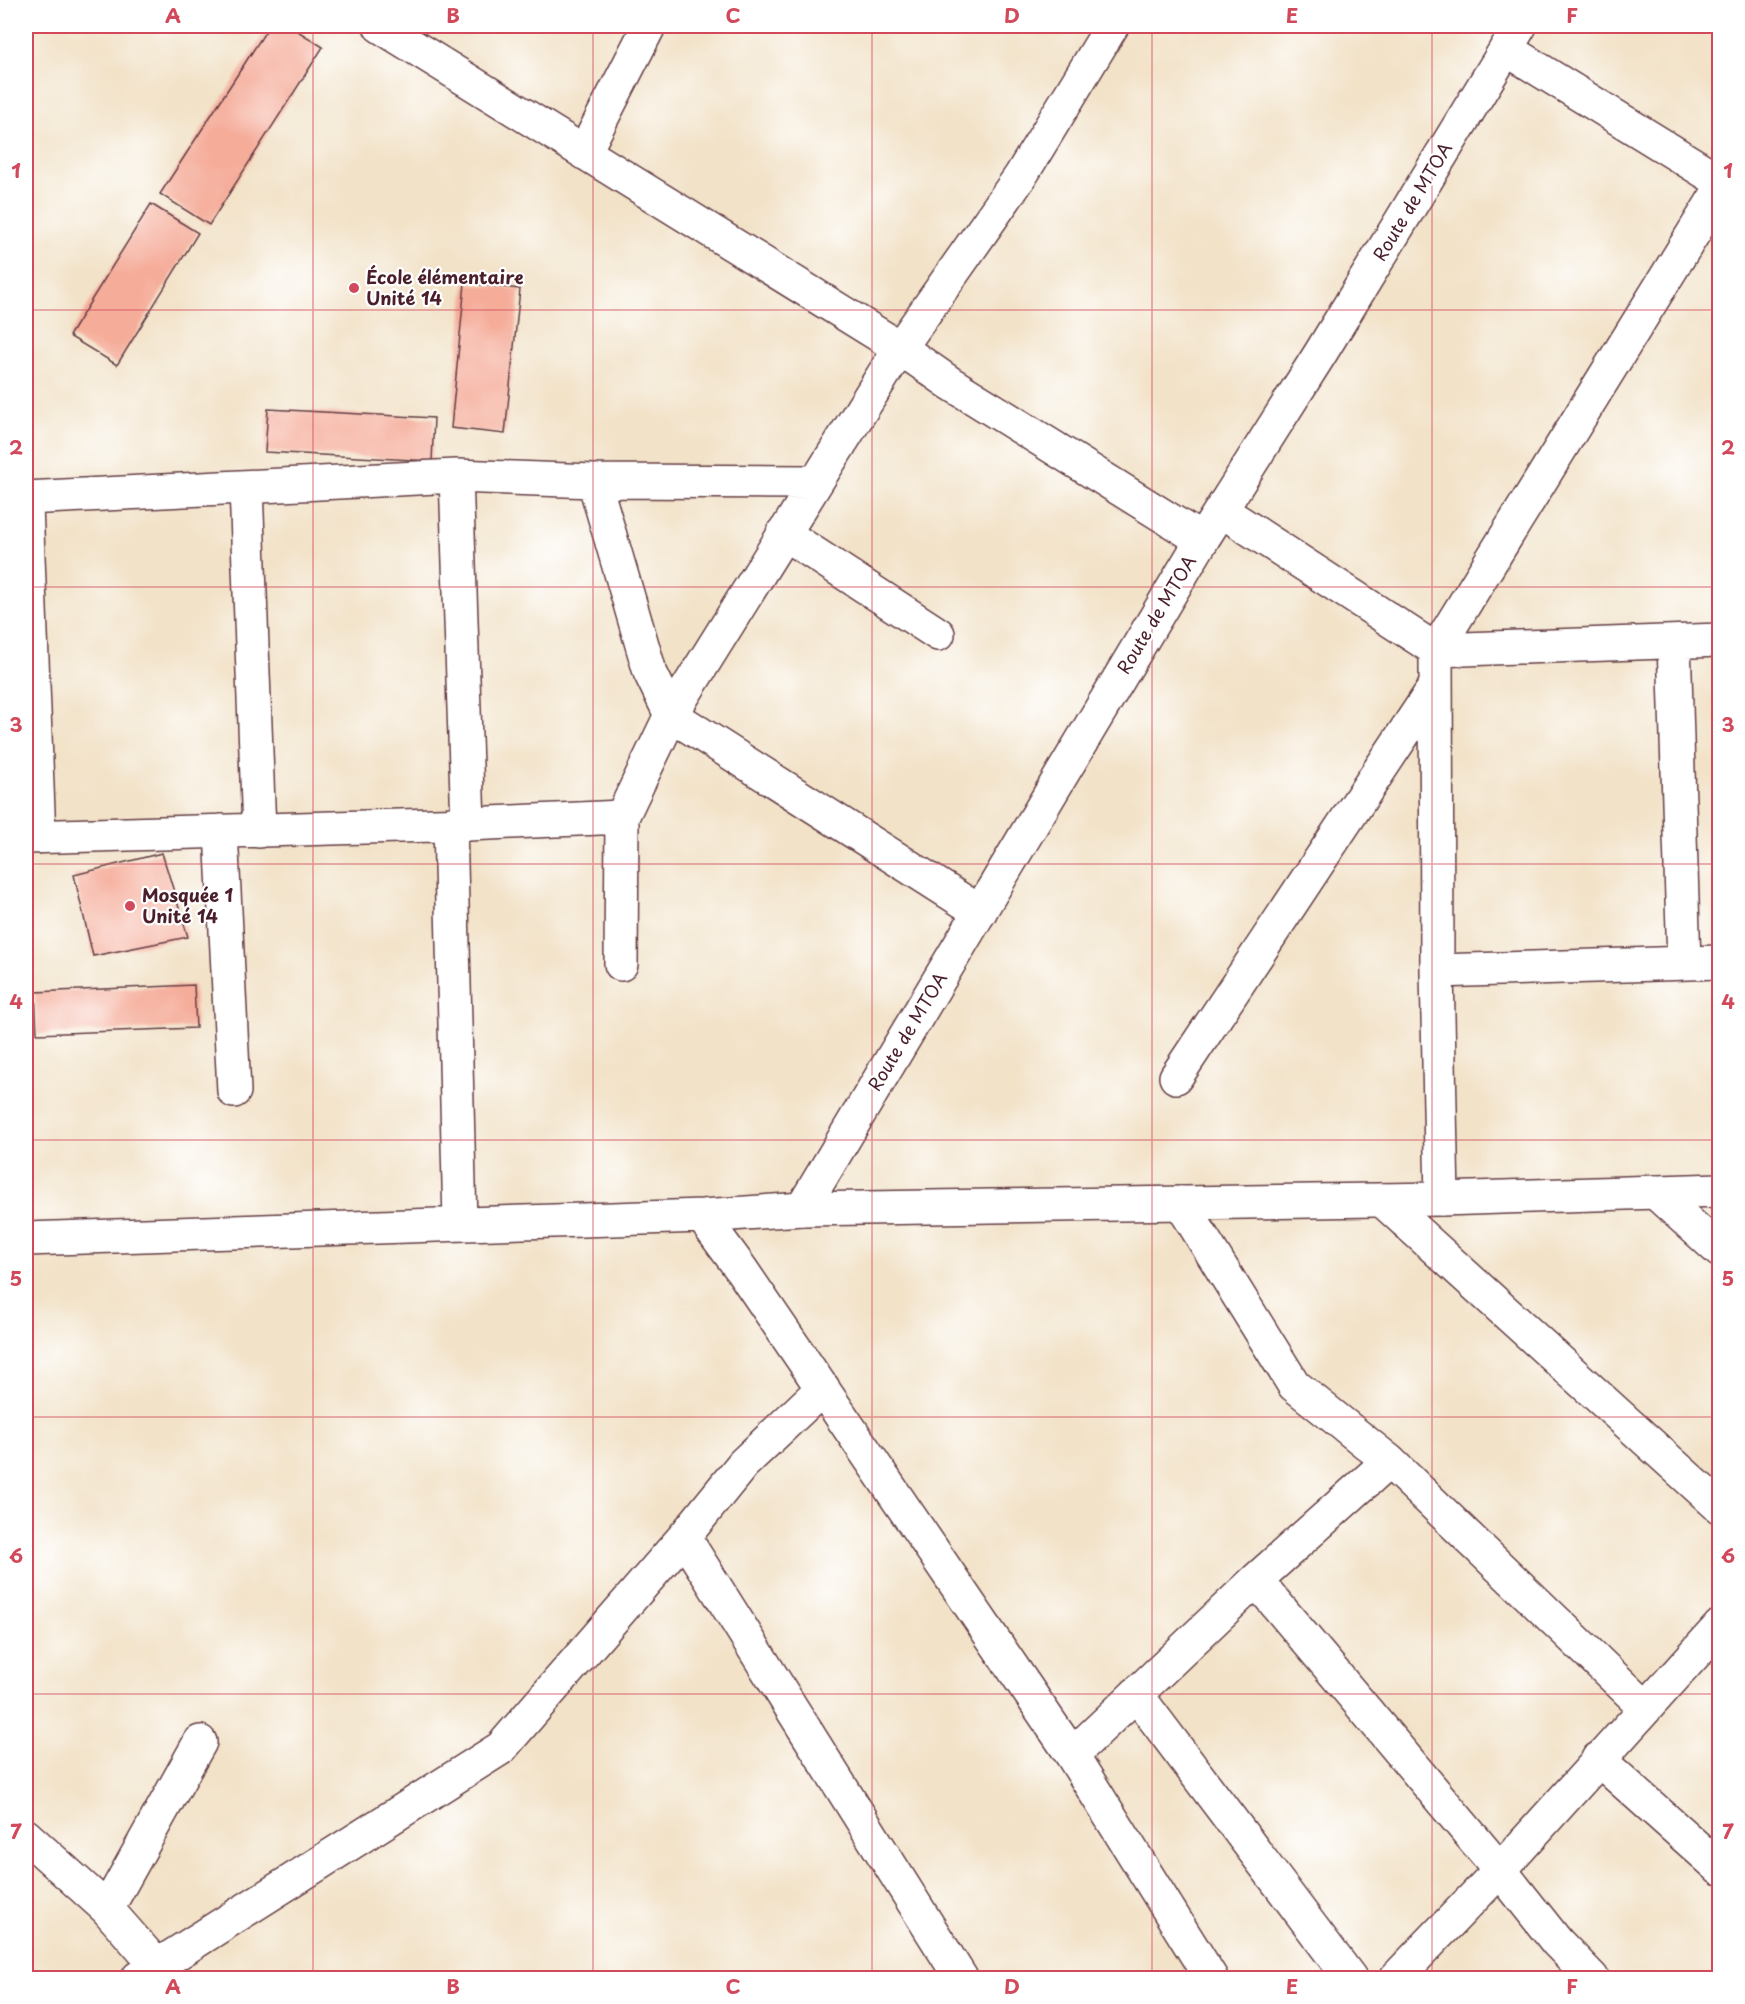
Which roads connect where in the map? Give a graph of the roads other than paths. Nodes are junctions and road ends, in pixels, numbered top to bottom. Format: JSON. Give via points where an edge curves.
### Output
{"nodes":[{"id":1,"x":380,"y":26,"type":"edge"},
{"id":2,"x":649,"y":26,"type":"edge"},
{"id":3,"x":1112,"y":26,"type":"edge"},
{"id":4,"x":1513,"y":37,"type":"edge"},
{"id":5,"x":584,"y":153,"type":"junction"},
{"id":6,"x":1719,"y":181,"type":"edge"},
{"id":7,"x":1719,"y":190,"type":"edge"},
{"id":8,"x":900,"y":348,"type":"junction"},
{"id":9,"x":456,"y":476,"type":"junction"},
{"id":10,"x":594,"y":481,"type":"junction"},
{"id":11,"x":814,"y":482,"type":"junction"},
{"id":12,"x":246,"y":487,"type":"junction"},
{"id":13,"x":26,"y":498,"type":"edge"},
{"id":14,"x":26,"y":506,"type":"edge"},
{"id":15,"x":1221,"y":511,"type":"junction"},
{"id":16,"x":783,"y":533,"type":"junction"},
{"id":17,"x":1202,"y":540,"type":"junction"},
{"id":18,"x":938,"y":634,"type":"dead end"},
{"id":19,"x":1716,"y":635,"type":"edge"},
{"id":20,"x":1674,"y":642,"type":"junction"},
{"id":21,"x":1436,"y":650,"type":"junction"},
{"id":22,"x":1436,"y":685,"type":"junction"},
{"id":23,"x":671,"y":715,"type":"junction"},
{"id":24,"x":622,"y":817,"type":"junction"},
{"id":25,"x":459,"y":824,"type":"junction"},
{"id":26,"x":221,"y":831,"type":"junction"},
{"id":27,"x":259,"y":831,"type":"junction"},
{"id":28,"x":32,"y":837,"type":"edge"},
{"id":29,"x":980,"y":912,"type":"junction"},
{"id":30,"x":1719,"y":962,"type":"edge"},
{"id":31,"x":1684,"y":963,"type":"junction"},
{"id":32,"x":621,"y":964,"type":"dead end"},
{"id":33,"x":1437,"y":971,"type":"junction"},
{"id":34,"x":1176,"y":1077,"type":"dead end"},
{"id":35,"x":234,"y":1091,"type":"dead end"},
{"id":36,"x":1719,"y":1190,"type":"edge"},
{"id":37,"x":1655,"y":1192,"type":"junction"},
{"id":38,"x":1442,"y":1199,"type":"junction"},
{"id":39,"x":1382,"y":1200,"type":"junction"},
{"id":40,"x":1182,"y":1203,"type":"junction"},
{"id":41,"x":802,"y":1209,"type":"junction"},
{"id":42,"x":702,"y":1216,"type":"junction"},
{"id":43,"x":460,"y":1223,"type":"junction"},
{"id":44,"x":26,"y":1239,"type":"edge"},
{"id":45,"x":1719,"y":1251,"type":"edge"},
{"id":46,"x":822,"y":1388,"type":"junction"},
{"id":47,"x":1389,"y":1461,"type":"junction"},
{"id":48,"x":1719,"y":1507,"type":"edge"},
{"id":49,"x":684,"y":1537,"type":"junction"},
{"id":50,"x":1256,"y":1580,"type":"junction"},
{"id":51,"x":1719,"y":1626,"type":"edge"},
{"id":52,"x":1136,"y":1694,"type":"junction"},
{"id":53,"x":1645,"y":1707,"type":"junction"},
{"id":54,"x":200,"y":1742,"type":"dead end"},
{"id":55,"x":1072,"y":1755,"type":"junction"},
{"id":56,"x":1598,"y":1759,"type":"junction"},
{"id":57,"x":32,"y":1850,"type":"edge"},
{"id":58,"x":1719,"y":1868,"type":"edge"},
{"id":59,"x":1500,"y":1870,"type":"junction"},
{"id":60,"x":107,"y":1909,"type":"junction"},
{"id":61,"x":153,"y":1974,"type":"edge"},
{"id":62,"x":961,"y":1978,"type":"edge"},
{"id":63,"x":1211,"y":1978,"type":"edge"},
{"id":64,"x":1350,"y":1978,"type":"edge"},
{"id":65,"x":1396,"y":1978,"type":"edge"},
{"id":66,"x":1592,"y":1978,"type":"edge"}],
"edges":[{"from":1,"to":5,"type":"street"},
{"from":2,"to":5,"type":"street"},
{"from":3,"to":8,"type":"street","via":[[1020,177]]},
{"from":4,"to":6,"type":"street"},
{"from":4,"to":15,"type":"street","name":"Route de MTOA"},
{"from":5,"to":8,"type":"street"},
{"from":7,"to":21,"type":"street"},
{"from":8,"to":11,"type":"street"},
{"from":8,"to":17,"type":"street"},
{"from":9,"to":10,"type":"street"},
{"from":9,"to":12,"type":"street"},
{"from":9,"to":25,"type":"street"},
{"from":10,"to":11,"type":"street"},
{"from":10,"to":23,"type":"street","via":[[650,672]]},
{"from":11,"to":16,"type":"street"},
{"from":12,"to":13,"type":"street"},
{"from":12,"to":27,"type":"street"},
{"from":14,"to":28,"type":"street"},
{"from":15,"to":17,"type":"street","name":"Route de MTOA"},
{"from":15,"to":21,"type":"street"},
{"from":16,"to":18,"type":"street"},
{"from":16,"to":23,"type":"street"},
{"from":17,"to":29,"type":"street","name":"Route de MTOA"},
{"from":19,"to":20,"type":"street"},
{"from":20,"to":21,"type":"street"},
{"from":20,"to":31,"type":"street"},
{"from":21,"to":22,"type":"street"},
{"from":22,"to":33,"type":"street"},
{"from":22,"to":34,"type":"street"},
{"from":23,"to":24,"type":"street"},
{"from":23,"to":29,"type":"street"},
{"from":24,"to":25,"type":"street"},
{"from":24,"to":32,"type":"street"},
{"from":25,"to":27,"type":"street"},
{"from":25,"to":43,"type":"street"},
{"from":26,"to":27,"type":"street"},
{"from":26,"to":28,"type":"street"},
{"from":26,"to":35,"type":"street"},
{"from":29,"to":41,"type":"street","name":"Route de MTOA"},
{"from":30,"to":31,"type":"street"},
{"from":31,"to":33,"type":"street"},
{"from":33,"to":38,"type":"street"},
{"from":36,"to":37,"type":"street"},
{"from":37,"to":38,"type":"street"},
{"from":37,"to":45,"type":"street"},
{"from":38,"to":39,"type":"street"},
{"from":39,"to":40,"type":"street"},
{"from":39,"to":48,"type":"street"},
{"from":40,"to":41,"type":"street"},
{"from":40,"to":47,"type":"street","via":[[1294,1385]]},
{"from":41,"to":42,"type":"street"},
{"from":42,"to":43,"type":"street"},
{"from":42,"to":46,"type":"street"},
{"from":43,"to":44,"type":"street"},
{"from":46,"to":49,"type":"street","via":[[743,1464]]},
{"from":46,"to":55,"type":"street"},
{"from":47,"to":50,"type":"street"},
{"from":47,"to":53,"type":"street"},
{"from":49,"to":61,"type":"street","via":[[501,1749]]},
{"from":49,"to":62,"type":"street"},
{"from":50,"to":52,"type":"street"},
{"from":50,"to":59,"type":"street"},
{"from":51,"to":53,"type":"street"},
{"from":52,"to":55,"type":"street"},
{"from":52,"to":64,"type":"street"},
{"from":53,"to":56,"type":"street"},
{"from":54,"to":60,"type":"street"},
{"from":55,"to":63,"type":"street"},
{"from":56,"to":58,"type":"street"},
{"from":56,"to":59,"type":"street"},
{"from":57,"to":60,"type":"street"},
{"from":59,"to":65,"type":"street"},
{"from":59,"to":66,"type":"street","via":[[1557,1942]]},
{"from":60,"to":61,"type":"street"}]}
